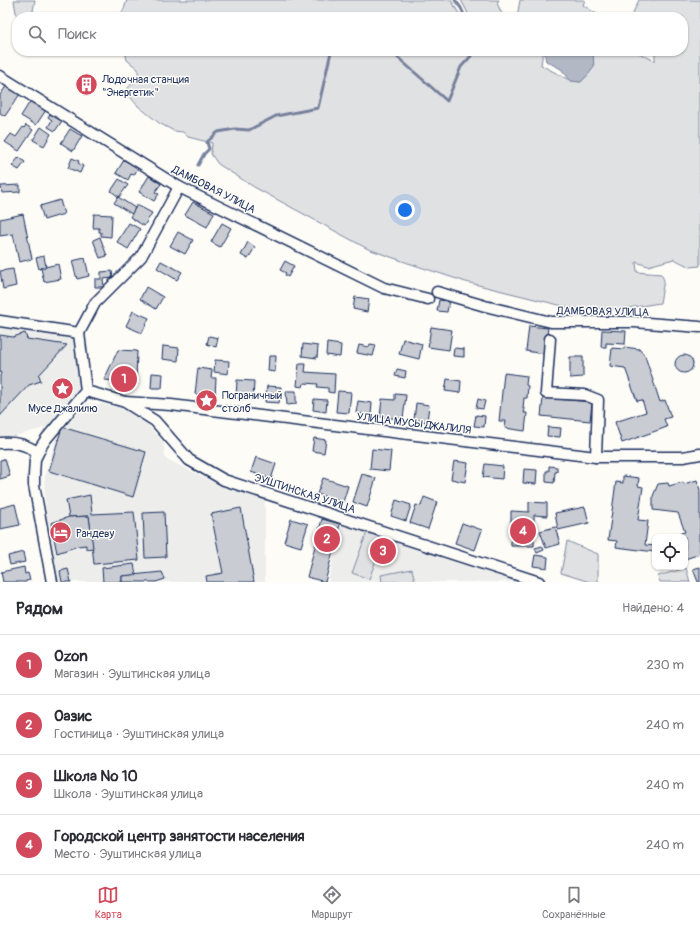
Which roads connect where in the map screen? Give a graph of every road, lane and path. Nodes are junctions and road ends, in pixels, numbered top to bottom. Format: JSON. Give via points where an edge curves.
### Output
{"nodes":[{"id":1,"x":0,"y":76,"type":"edge"},
{"id":2,"x":179,"y":186,"type":"junction"},
{"id":3,"x":437,"y":292,"type":"dead end"},
{"id":4,"x":428,"y":299,"type":"dead end"},
{"id":5,"x":0,"y":321,"type":"edge"},
{"id":6,"x":700,"y":327,"type":"edge"},
{"id":7,"x":78,"y":333,"type":"junction"},
{"id":8,"x":550,"y":339,"type":"dead end"},
{"id":9,"x":86,"y":391,"type":"junction"},
{"id":10,"x":125,"y":402,"type":"junction"},
{"id":11,"x":0,"y":443,"type":"edge"},
{"id":12,"x":38,"y":452,"type":"junction"},
{"id":13,"x":700,"y":454,"type":"edge"},
{"id":14,"x":596,"y":458,"type":"junction"},
{"id":15,"x":52,"y":582,"type":"edge"},
{"id":16,"x":539,"y":582,"type":"edge"}],
"edges":[{"from":1,"to":2,"type":"street","name":"ДАМБОВАЯ УЛИЦА"},
{"from":2,"to":4,"type":"street","name":"ДАМБОВАЯ УЛИЦА","via":[[384,288]]},
{"from":2,"to":7,"type":"street","via":[[142,257],[95,303]]},
{"from":3,"to":6,"type":"street","name":"ДАМБОВАЯ УЛИЦА","via":[[551,322],[634,322]]},
{"from":5,"to":7,"type":"street"},
{"from":7,"to":9,"type":"street"},
{"from":8,"to":14,"type":"street","via":[[546,393],[585,395],[598,400]]},
{"from":9,"to":10,"type":"street","name":"ЭУШТИНСКАЯ УЛИЦА"},
{"from":9,"to":12,"type":"street"},
{"from":10,"to":14,"type":"street","name":"УЛИЦА МУСЫ ДЖАЛИЛЯ","via":[[171,405]]},
{"from":10,"to":16,"type":"street","name":"ЭУШТИНСКАЯ УЛИЦА","via":[[155,421],[189,460],[224,480]]},
{"from":11,"to":12,"type":"street","via":[[17,443]]},
{"from":12,"to":15,"type":"street","via":[[34,468],[34,485]]},
{"from":13,"to":14,"type":"street","name":"УЛИЦА МУСЫ ДЖАЛИЛЯ","via":[[684,457]]}]}
